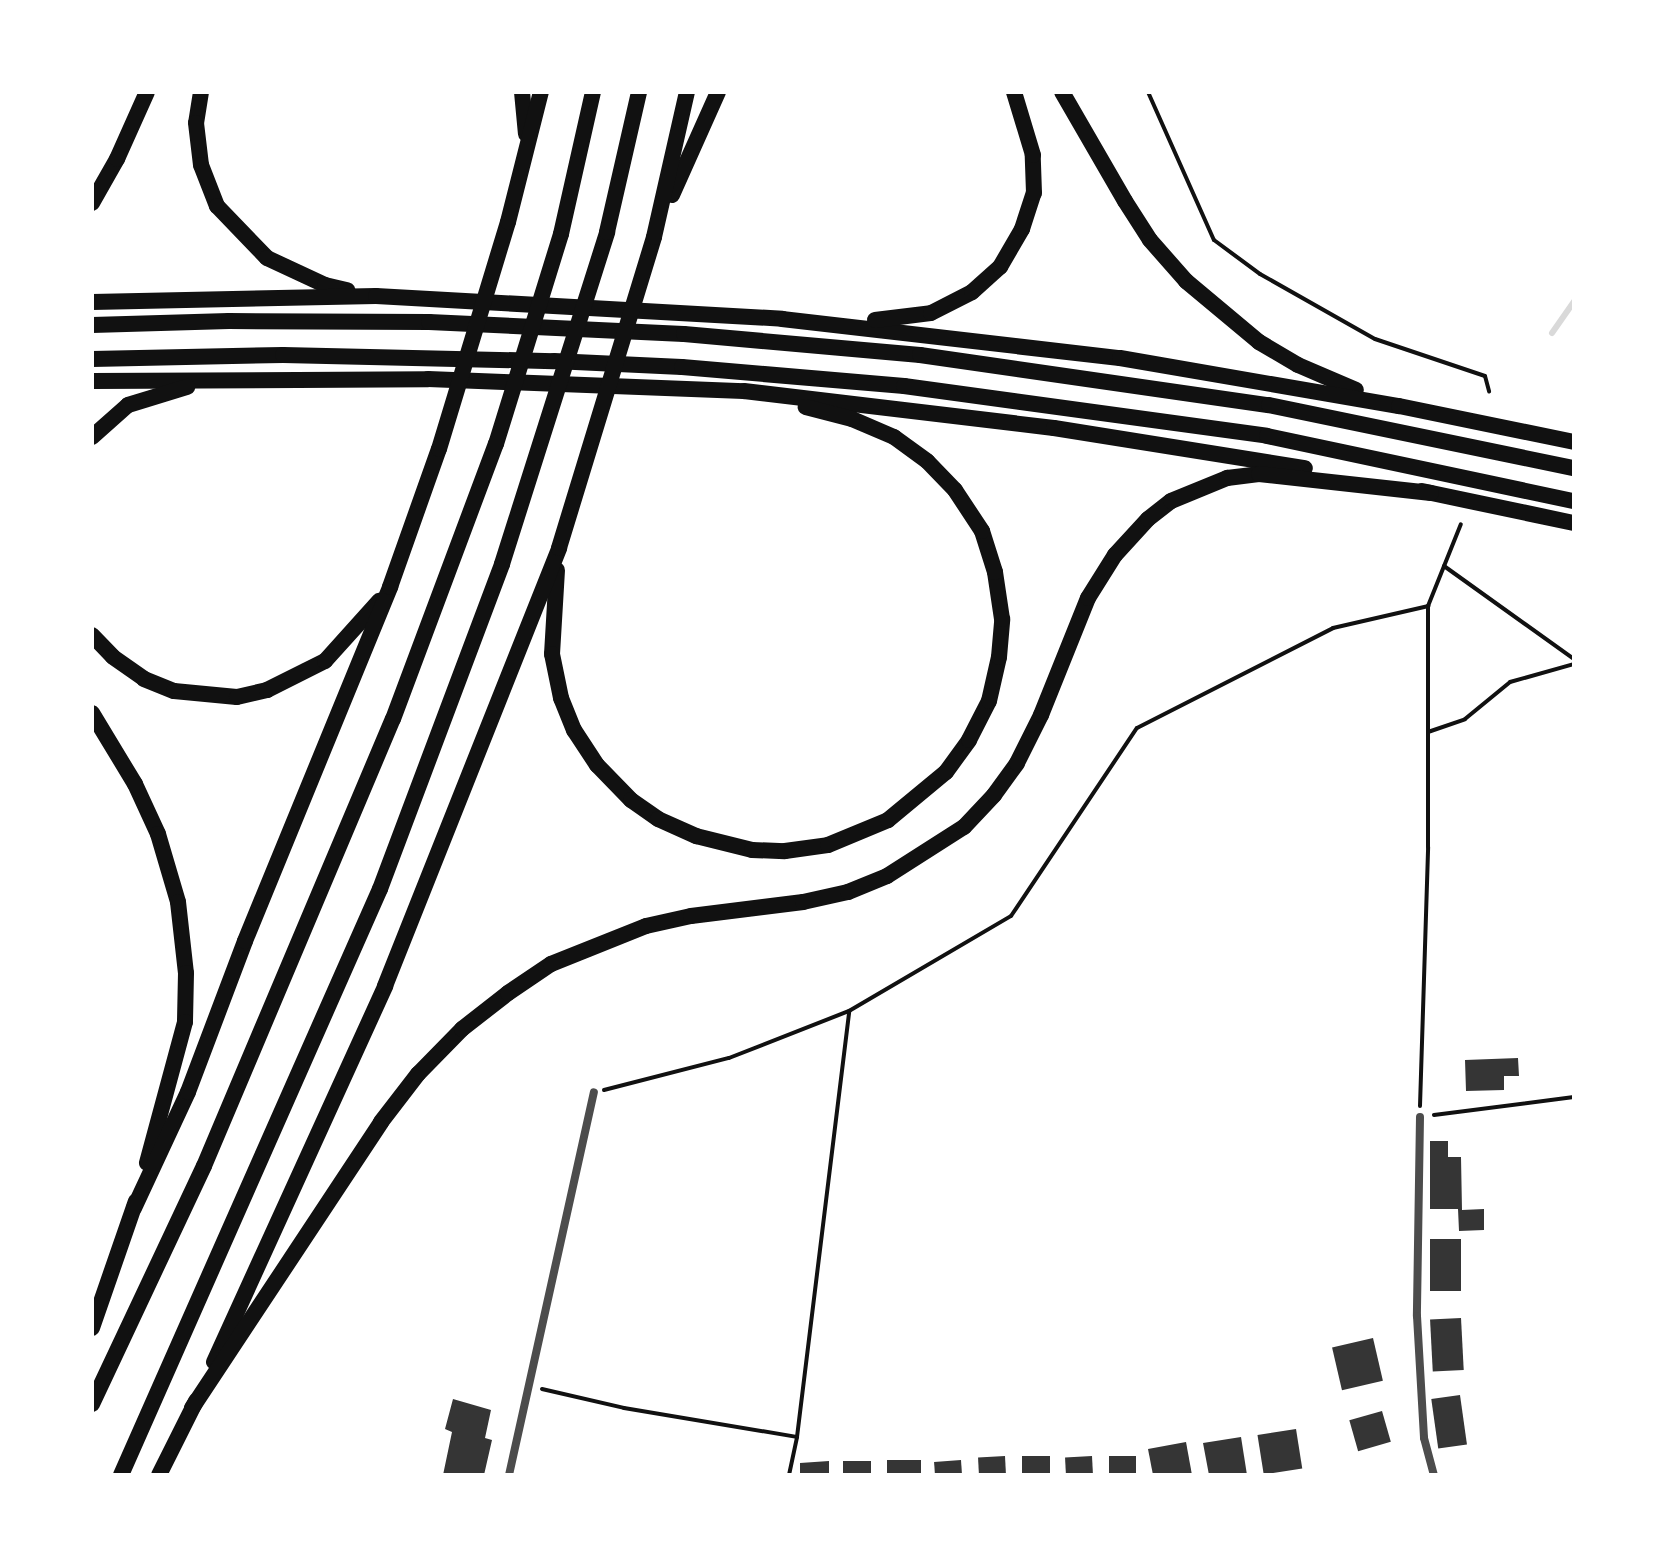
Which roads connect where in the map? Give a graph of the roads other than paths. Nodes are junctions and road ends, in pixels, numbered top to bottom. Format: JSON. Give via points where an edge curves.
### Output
{"nodes":[{"id":1,"x":147,"y":92,"type":"edge"},
{"id":2,"x":201,"y":92,"type":"edge"},
{"id":3,"x":522,"y":92,"type":"edge"},
{"id":4,"x":541,"y":92,"type":"edge"},
{"id":5,"x":593,"y":92,"type":"edge"},
{"id":6,"x":639,"y":92,"type":"edge"},
{"id":7,"x":687,"y":92,"type":"edge"},
{"id":8,"x":718,"y":92,"type":"edge"},
{"id":9,"x":1014,"y":92,"type":"edge"},
{"id":10,"x":1062,"y":92,"type":"edge"},
{"id":11,"x":527,"y":152,"type":"junction"},
{"id":12,"x":92,"y":203,"type":"edge"},
{"id":13,"x":654,"y":237,"type":"junction"},
{"id":14,"x":376,"y":296,"type":"junction"},
{"id":15,"x":92,"y":302,"type":"edge"},
{"id":16,"x":782,"y":319,"type":"junction"},
{"id":17,"x":92,"y":325,"type":"edge"},
{"id":18,"x":92,"y":359,"type":"edge"},
{"id":19,"x":345,"y":380,"type":"junction"},
{"id":20,"x":92,"y":381,"type":"edge"},
{"id":21,"x":744,"y":391,"type":"junction"},
{"id":22,"x":1399,"y":406,"type":"junction"},
{"id":23,"x":92,"y":437,"type":"edge"},
{"id":24,"x":1574,"y":442,"type":"edge"},
{"id":25,"x":1574,"y":468,"type":"edge"},
{"id":26,"x":1431,"y":493,"type":"junction"},
{"id":27,"x":1574,"y":501,"type":"edge"},
{"id":28,"x":1574,"y":523,"type":"edge"},
{"id":29,"x":559,"y":548,"type":"junction"},
{"id":30,"x":390,"y":587,"type":"junction"},
{"id":31,"x":92,"y":635,"type":"edge"},
{"id":32,"x":92,"y":713,"type":"edge"},
{"id":33,"x":594,"y":1092,"type":"road end"},
{"id":34,"x":1420,"y":1117,"type":"road end"},
{"id":35,"x":134,"y":1208,"type":"junction"},
{"id":36,"x":92,"y":1328,"type":"edge"},
{"id":37,"x":92,"y":1404,"type":"edge"},
{"id":38,"x":192,"y":1408,"type":"junction"},
{"id":39,"x":121,"y":1475,"type":"edge"},
{"id":40,"x":159,"y":1475,"type":"edge"},
{"id":41,"x":509,"y":1475,"type":"edge"},
{"id":42,"x":1434,"y":1475,"type":"edge"}],
"edges":[{"from":1,"to":12,"type":"highway"},
{"from":2,"to":14,"type":"highway","via":[[196,123],[201,165],[217,206],[267,258],[325,285]]},
{"from":3,"to":11,"type":"highway"},
{"from":4,"to":11,"type":"highway"},
{"from":5,"to":37,"type":"highway","via":[[561,234],[496,444],[393,719],[204,1166]]},
{"from":6,"to":39,"type":"highway","via":[[607,232],[497,578],[380,889]]},
{"from":7,"to":13,"type":"highway"},
{"from":8,"to":13,"type":"highway"},
{"from":9,"to":16,"type":"highway","via":[[1033,155],[1034,193],[1022,229],[1000,267],[972,292],[931,313],[890,320]]},
{"from":10,"to":22,"type":"highway","via":[[1150,240],[1221,314],[1298,365]]},
{"from":11,"to":30,"type":"highway","via":[[439,449]]},
{"from":13,"to":29,"type":"highway"},
{"from":14,"to":15,"type":"highway"},
{"from":14,"to":16,"type":"highway"},
{"from":16,"to":22,"type":"highway","via":[[1120,358]]},
{"from":17,"to":25,"type":"highway","via":[[429,322],[684,334],[920,355],[1378,425]]},
{"from":18,"to":27,"type":"highway","via":[[427,358],[682,367],[904,386],[1267,436]]},
{"from":19,"to":20,"type":"highway"},
{"from":19,"to":21,"type":"highway"},
{"from":19,"to":23,"type":"highway","via":[[180,387],[128,405]]},
{"from":21,"to":26,"type":"highway","via":[[1239,455]]},
{"from":21,"to":29,"type":"highway","via":[[852,419],[894,437],[955,490],[982,531],[1002,619],[989,701],[946,772],[915,800],[867,831],[828,845],[785,851],[724,844],[649,813],[597,765],[561,698],[552,654]]},
{"from":22,"to":24,"type":"highway"},
{"from":26,"to":28,"type":"highway"},
{"from":26,"to":38,"type":"highway","via":[[1259,474],[1227,478],[1171,501],[1115,555],[1088,598],[1017,763],[964,827],[887,876],[848,892],[646,926],[551,964],[508,993],[462,1029],[381,1122]]},
{"from":29,"to":38,"type":"highway","via":[[385,986]]},
{"from":30,"to":31,"type":"highway","via":[[325,661],[267,690],[237,697],[174,691],[144,679]]},
{"from":30,"to":35,"type":"highway","via":[[188,1092]]},
{"from":32,"to":35,"type":"highway","via":[[158,834],[178,902],[186,973],[185,1022]]},
{"from":33,"to":41,"type":"street"},
{"from":34,"to":42,"type":"street","via":[[1417,1316],[1424,1438]]},
{"from":35,"to":36,"type":"highway"},
{"from":38,"to":40,"type":"highway"}]}
